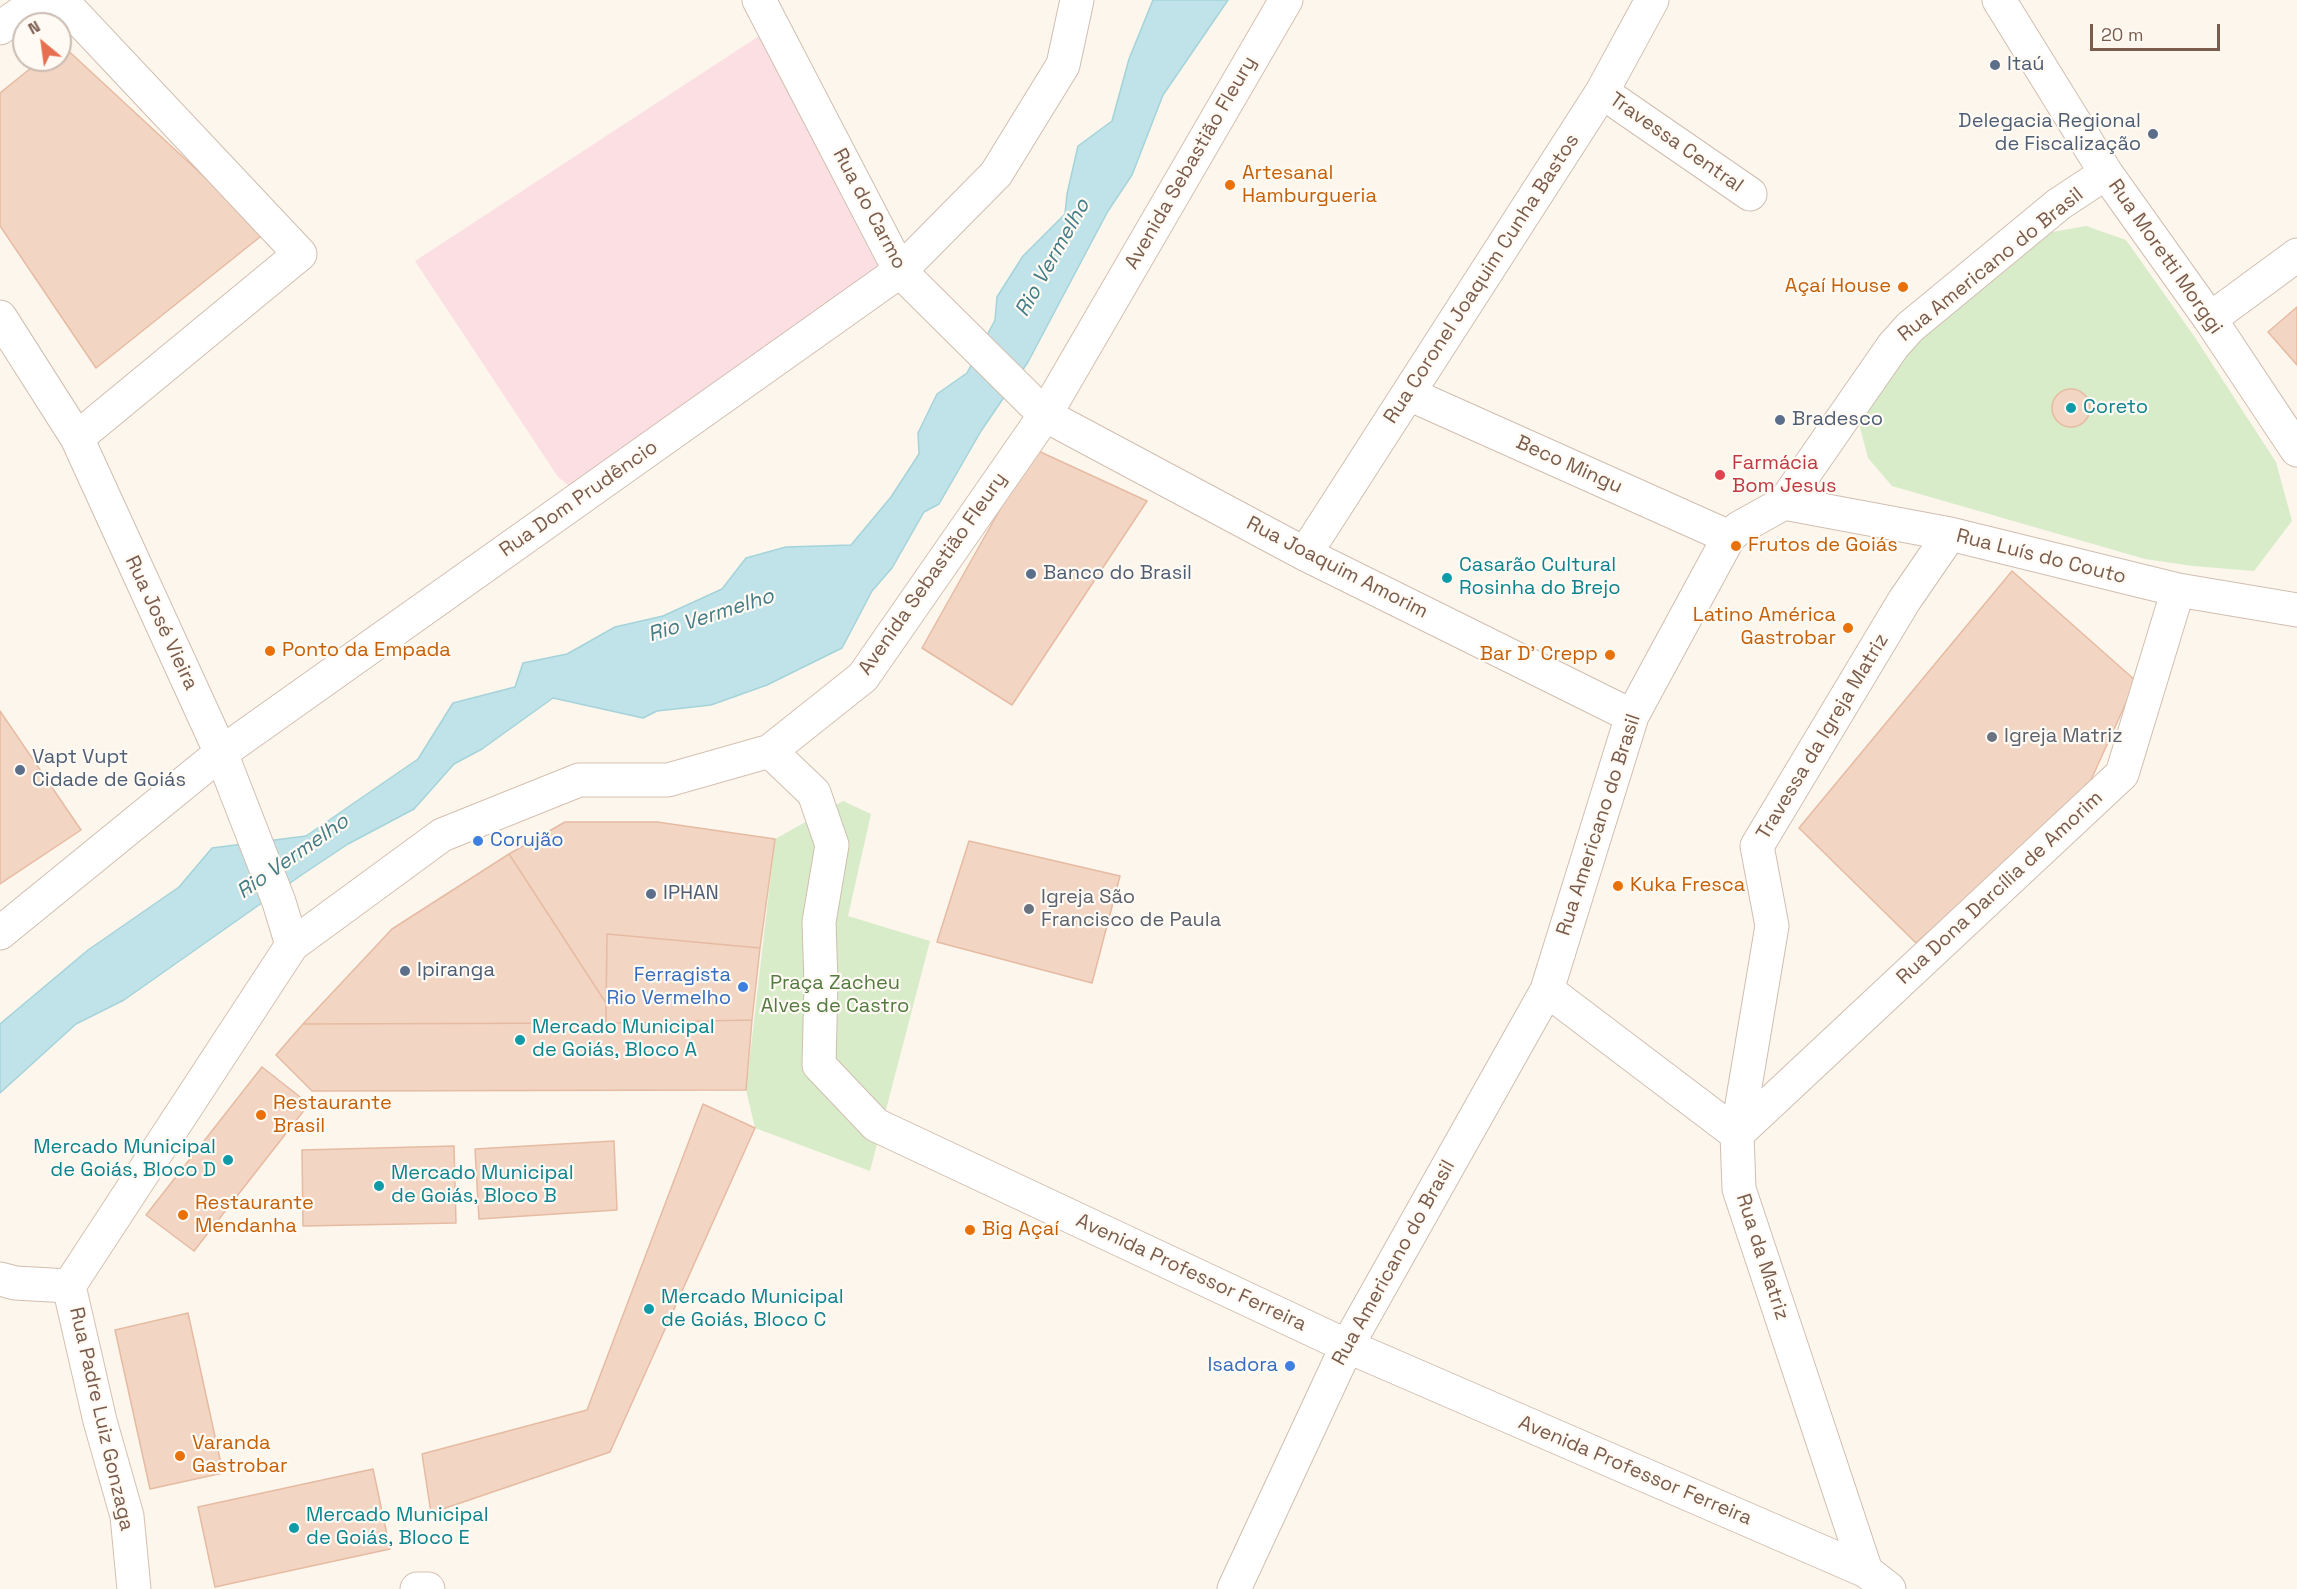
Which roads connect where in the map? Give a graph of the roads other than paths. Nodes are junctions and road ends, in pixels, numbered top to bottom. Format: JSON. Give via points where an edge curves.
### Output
{"nodes":[{"id":1,"x":40,"y":0,"type":"edge"},
{"id":2,"x":61,"y":0,"type":"edge"},
{"id":3,"x":759,"y":0,"type":"edge"},
{"id":4,"x":1077,"y":0,"type":"edge"},
{"id":5,"x":1286,"y":0,"type":"edge"},
{"id":6,"x":1652,"y":0,"type":"edge"},
{"id":7,"x":1999,"y":0,"type":"edge"},
{"id":8,"x":0,"y":28,"type":"edge"},
{"id":9,"x":1602,"y":92,"type":"junction"},
{"id":10,"x":2106,"y":173,"type":"junction"},
{"id":11,"x":1750,"y":194,"type":"dead end"},
{"id":12,"x":2297,"y":255,"type":"edge"},
{"id":13,"x":910,"y":280,"type":"junction"},
{"id":14,"x":0,"y":316,"type":"edge"},
{"id":15,"x":2210,"y":319,"type":"junction"},
{"id":16,"x":1409,"y":394,"type":"junction"},
{"id":17,"x":1045,"y":415,"type":"junction"},
{"id":18,"x":76,"y":438,"type":"junction"},
{"id":19,"x":2297,"y":450,"type":"edge"},
{"id":20,"x":1784,"y":503,"type":"junction"},
{"id":21,"x":1950,"y":534,"type":"junction"},
{"id":22,"x":1729,"y":537,"type":"junction"},
{"id":23,"x":1305,"y":554,"type":"junction"},
{"id":24,"x":2178,"y":590,"type":"junction"},
{"id":25,"x":2297,"y":610,"type":"edge"},
{"id":26,"x":1632,"y":716,"type":"junction"},
{"id":27,"x":770,"y":751,"type":"junction"},
{"id":28,"x":226,"y":766,"type":"junction"},
{"id":29,"x":0,"y":933,"type":"edge"},
{"id":30,"x":292,"y":945,"type":"junction"},
{"id":31,"x":1547,"y":990,"type":"junction"},
{"id":32,"x":1737,"y":1134,"type":"junction"},
{"id":33,"x":0,"y":1279,"type":"edge"},
{"id":34,"x":69,"y":1286,"type":"junction"},
{"id":35,"x":1347,"y":1346,"type":"junction"},
{"id":36,"x":1878,"y":1580,"type":"edge"},
{"id":37,"x":134,"y":1589,"type":"edge"},
{"id":38,"x":1234,"y":1589,"type":"edge"}],
"edges":[{"from":1,"to":8,"type":"street"},
{"from":2,"to":18,"type":"street","via":[[300,254]]},
{"from":3,"to":13,"type":"street","name":"Rua do Carmo"},
{"from":4,"to":13,"type":"street","name":"Rua Dom Prudêncio","via":[[1063,65],[996,174]]},
{"from":5,"to":17,"type":"street","name":"Avenida Sebastião Fleury"},
{"from":6,"to":9,"type":"street","name":"Rua Coronel Joaquim Cunha Bastos"},
{"from":7,"to":10,"type":"street","name":"Rua Moretti Morggi"},
{"from":9,"to":11,"type":"street","name":"Travessa Central"},
{"from":9,"to":16,"type":"street","name":"Rua Coronel Joaquim Cunha Bastos"},
{"from":10,"to":15,"type":"street","name":"Rua Moretti Morggi"},
{"from":10,"to":20,"type":"street","name":"Rua Americano do Brasil","via":[[2059,204],[1910,327]]},
{"from":12,"to":15,"type":"street"},
{"from":13,"to":17,"type":"street","name":"Rua do Carmo"},
{"from":13,"to":28,"type":"street","name":"Rua Dom Prudêncio"},
{"from":14,"to":18,"type":"street","name":"Rua José Vieira"},
{"from":15,"to":19,"type":"street","name":"Rua Moretti Morggi"},
{"from":16,"to":22,"type":"street","name":"Beco Mingu"},
{"from":16,"to":23,"type":"street","name":"Rua Coronel Joaquim Cunha Bastos"},
{"from":17,"to":23,"type":"street","name":"Rua Joaquim Amorim"},
{"from":17,"to":27,"type":"street","name":"Avenida Sebastião Fleury","via":[[862,677]]},
{"from":18,"to":28,"type":"street","name":"Rua José Vieira"},
{"from":20,"to":21,"type":"street","name":"Rua Luís do Couto"},
{"from":20,"to":22,"type":"street","name":"Rua Americano do Brasil"},
{"from":21,"to":24,"type":"street","name":"Rua Luís do Couto"},
{"from":21,"to":32,"type":"street","name":"Travessa da Igreja Matriz","via":[[1904,601],[1757,846],[1772,926]]},
{"from":22,"to":26,"type":"street","name":"Rua Americano do Brasil"},
{"from":23,"to":26,"type":"street","name":"Rua Joaquim Amorim"},
{"from":24,"to":25,"type":"street","name":"Rua Luís do Couto"},
{"from":24,"to":32,"type":"street","name":"Rua Dona Darcília de Amorim","via":[[2122,774]]},
{"from":26,"to":31,"type":"street","name":"Rua Americano do Brasil"},
{"from":27,"to":30,"type":"street","name":"Avenida Sebastião Fleury","via":[[668,780],[579,780],[442,835]]},
{"from":27,"to":35,"type":"street","name":"Avenida Professor Ferreira","via":[[814,793],[832,845],[819,921],[819,1065],[876,1125]]},
{"from":28,"to":29,"type":"street","name":"Rua Dom Prudêncio"},
{"from":28,"to":30,"type":"street","name":"Rua José Vieira"},
{"from":30,"to":34,"type":"street","name":"Avenida Sebastião Fleury"},
{"from":31,"to":32,"type":"street"},
{"from":31,"to":35,"type":"street","name":"Rua Americano do Brasil"},
{"from":32,"to":36,"type":"street","name":"Rua da Matriz","via":[[1739,1189]]},
{"from":33,"to":34,"type":"street"},
{"from":34,"to":37,"type":"street","name":"Rua Padre Luiz Gonzaga","via":[[127,1516]]},
{"from":35,"to":36,"type":"street","name":"Avenida Professor Ferreira"},
{"from":35,"to":38,"type":"street","name":"Rua Americano do Brasil"}]}
